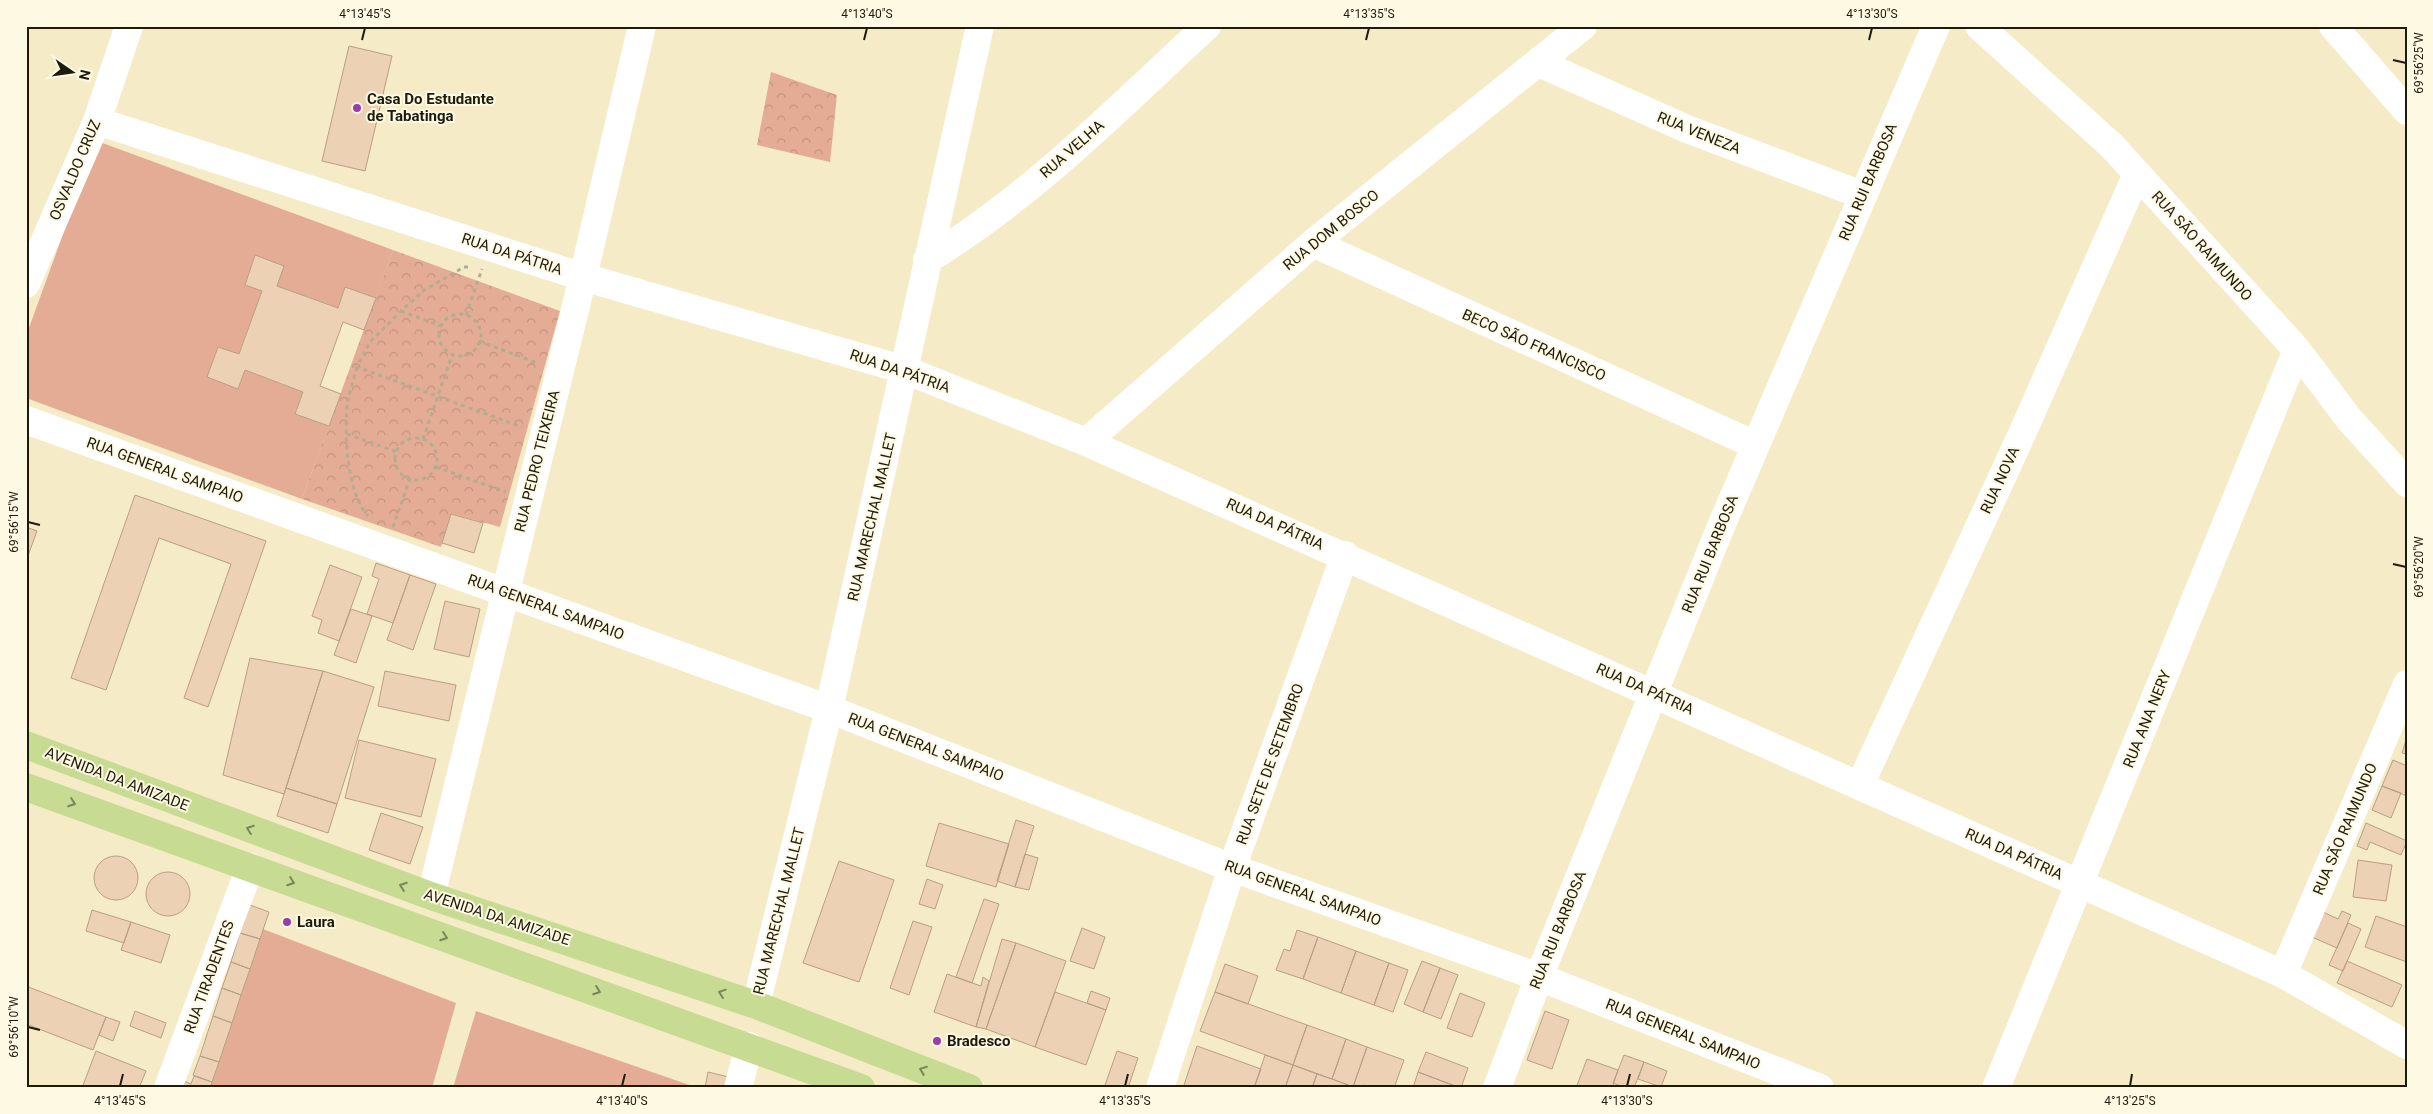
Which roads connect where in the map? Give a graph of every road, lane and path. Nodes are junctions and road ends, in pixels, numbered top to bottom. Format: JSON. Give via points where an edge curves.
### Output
{"nodes":[{"id":1,"x":129,"y":26,"type":"edge"},
{"id":2,"x":642,"y":26,"type":"edge"},
{"id":3,"x":980,"y":26,"type":"edge"},
{"id":4,"x":1207,"y":26,"type":"edge"},
{"id":5,"x":1583,"y":26,"type":"edge"},
{"id":6,"x":1936,"y":26,"type":"edge"},
{"id":7,"x":1979,"y":26,"type":"edge"},
{"id":8,"x":2333,"y":26,"type":"edge"},
{"id":9,"x":1539,"y":63,"type":"junction"},
{"id":10,"x":2407,"y":111,"type":"edge"},
{"id":11,"x":96,"y":121,"type":"junction"},
{"id":12,"x":2137,"y":174,"type":"junction"},
{"id":13,"x":1862,"y":195,"type":"junction"},
{"id":14,"x":1313,"y":243,"type":"junction"},
{"id":15,"x":927,"y":260,"type":"junction"},
{"id":16,"x":583,"y":277,"type":"junction"},
{"id":17,"x":26,"y":284,"type":"edge"},
{"id":18,"x":401,"y":311,"type":"junction"},
{"id":19,"x":466,"y":315,"type":"junction"},
{"id":20,"x":441,"y":326,"type":"junction"},
{"id":21,"x":479,"y":341,"type":"junction"},
{"id":22,"x":2297,"y":350,"type":"junction"},
{"id":23,"x":452,"y":355,"type":"junction"},
{"id":24,"x":357,"y":367,"type":"junction"},
{"id":25,"x":905,"y":370,"type":"junction"},
{"id":26,"x":560,"y":372,"type":"junction"},
{"id":27,"x":438,"y":397,"type":"junction"},
{"id":28,"x":26,"y":420,"type":"edge"},
{"id":29,"x":347,"y":434,"type":"junction"},
{"id":30,"x":543,"y":435,"type":"junction"},
{"id":31,"x":423,"y":439,"type":"junction"},
{"id":32,"x":1086,"y":442,"type":"junction"},
{"id":33,"x":1755,"y":445,"type":"junction"},
{"id":34,"x":397,"y":452,"type":"junction"},
{"id":35,"x":436,"y":467,"type":"junction"},
{"id":36,"x":410,"y":478,"type":"junction"},
{"id":37,"x":2407,"y":483,"type":"edge"},
{"id":38,"x":527,"y":500,"type":"junction"},
{"id":39,"x":372,"y":519,"type":"dead end"},
{"id":40,"x":384,"y":526,"type":"dead end"},
{"id":41,"x":1345,"y":555,"type":"junction"},
{"id":42,"x":505,"y":592,"type":"junction"},
{"id":43,"x":2407,"y":684,"type":"edge"},
{"id":44,"x":1654,"y":692,"type":"junction"},
{"id":45,"x":829,"y":709,"type":"junction"},
{"id":46,"x":26,"y":745,"type":"edge"},
{"id":47,"x":127,"y":783,"type":"junction"},
{"id":48,"x":1860,"y":785,"type":"junction"},
{"id":49,"x":26,"y":787,"type":"edge"},
{"id":50,"x":119,"y":820,"type":"junction"},
{"id":51,"x":250,"y":867,"type":"junction"},
{"id":52,"x":1232,"y":868,"type":"junction"},
{"id":53,"x":2080,"y":883,"type":"junction"},
{"id":54,"x":430,"y":896,"type":"junction"},
{"id":55,"x":630,"y":962,"type":"junction"},
{"id":56,"x":2283,"y":974,"type":"junction"},
{"id":57,"x":1539,"y":977,"type":"junction"},
{"id":58,"x":627,"y":1002,"type":"junction"},
{"id":59,"x":756,"y":1005,"type":"junction"},
{"id":60,"x":2407,"y":1045,"type":"edge"},
{"id":61,"x":749,"y":1046,"type":"junction"},
{"id":62,"x":967,"y":1087,"type":"edge"},
{"id":63,"x":168,"y":1088,"type":"edge"},
{"id":64,"x":738,"y":1088,"type":"edge"},
{"id":65,"x":861,"y":1088,"type":"edge"},
{"id":66,"x":1160,"y":1088,"type":"edge"},
{"id":67,"x":1497,"y":1088,"type":"edge"},
{"id":68,"x":1820,"y":1088,"type":"edge"},
{"id":69,"x":1996,"y":1088,"type":"edge"}],
"edges":[{"from":1,"to":11,"type":"street","name":"OSVALDO CRUZ"},
{"from":2,"to":16,"type":"street","name":"RUA PEDRO TEIXEIRA"},
{"from":3,"to":15,"type":"street","name":"RUA MARECHAL MALLET"},
{"from":4,"to":15,"type":"street","name":"RUA VELHA","via":[[1004,208]]},
{"from":5,"to":9,"type":"street","name":"RUA DOM BOSCO"},
{"from":6,"to":13,"type":"street","name":"RUA RUI BARBOSA"},
{"from":7,"to":12,"type":"street","name":"RUA SÃO RAIMUNDO","via":[[2112,146]]},
{"from":8,"to":10,"type":"street"},
{"from":9,"to":13,"type":"street","name":"RUA VENEZA","via":[[1687,130]]},
{"from":9,"to":14,"type":"street","name":"RUA DOM BOSCO"},
{"from":11,"to":16,"type":"street","name":"RUA DA PÁTRIA"},
{"from":11,"to":17,"type":"street","name":"OSVALDO CRUZ"},
{"from":12,"to":22,"type":"street","name":"RUA SÃO RAIMUNDO"},
{"from":12,"to":48,"type":"street","name":"RUA NOVA","via":[[2021,436]]},
{"from":13,"to":33,"type":"street","name":"RUA RUI BARBOSA"},
{"from":14,"to":32,"type":"street","name":"RUA DOM BOSCO"},
{"from":14,"to":33,"type":"street","name":"BECO SÃO FRANCISCO"},
{"from":15,"to":25,"type":"street","name":"RUA MARECHAL MALLET"},
{"from":16,"to":25,"type":"street","name":"RUA DA PÁTRIA"},
{"from":16,"to":26,"type":"street","name":"RUA PEDRO TEIXEIRA"},
{"from":18,"to":19,"type":"path","via":[[422,291],[464,267],[483,266]]},
{"from":18,"to":20,"type":"path"},
{"from":18,"to":24,"type":"path","via":[[370,342]]},
{"from":19,"to":20,"type":"path","via":[[451,316]]},
{"from":19,"to":21,"type":"path","via":[[480,328]]},
{"from":20,"to":23,"type":"path","via":[[440,344]]},
{"from":21,"to":23,"type":"path","via":[[473,352]]},
{"from":21,"to":26,"type":"path"},
{"from":22,"to":37,"type":"street","name":"RUA SÃO RAIMUNDO","via":[[2349,419]]},
{"from":22,"to":53,"type":"street","name":"RUA ANA NERY"},
{"from":23,"to":27,"type":"path"},
{"from":24,"to":27,"type":"path"},
{"from":24,"to":29,"type":"path","via":[[348,401]]},
{"from":25,"to":32,"type":"street","name":"RUA DA PÁTRIA"},
{"from":25,"to":45,"type":"street","name":"RUA MARECHAL MALLET"},
{"from":26,"to":30,"type":"street","name":"RUA PEDRO TEIXEIRA"},
{"from":27,"to":30,"type":"path"},
{"from":27,"to":31,"type":"path"},
{"from":28,"to":42,"type":"street","name":"RUA GENERAL SAMPAIO"},
{"from":29,"to":34,"type":"path"},
{"from":29,"to":39,"type":"path","via":[[357,498]]},
{"from":30,"to":38,"type":"street","name":"RUA PEDRO TEIXEIRA"},
{"from":31,"to":34,"type":"path","via":[[408,440]]},
{"from":31,"to":35,"type":"path","via":[[432,444],[436,452]]},
{"from":32,"to":41,"type":"street","name":"RUA DA PÁTRIA"},
{"from":33,"to":44,"type":"street","name":"RUA RUI BARBOSA"},
{"from":34,"to":36,"type":"path","via":[[397,467]]},
{"from":35,"to":36,"type":"path","via":[[423,479]]},
{"from":35,"to":38,"type":"path"},
{"from":36,"to":40,"type":"path","via":[[392,529]]},
{"from":38,"to":42,"type":"street","name":"RUA PEDRO TEIXEIRA"},
{"from":41,"to":44,"type":"street","name":"RUA DA PÁTRIA"},
{"from":41,"to":52,"type":"street","name":"RUA SETE DE SETEMBRO"},
{"from":42,"to":45,"type":"street","name":"RUA GENERAL SAMPAIO"},
{"from":42,"to":54,"type":"street","name":"RUA PEDRO TEIXEIRA"},
{"from":43,"to":56,"type":"street","name":"RUA SÃO RAIMUNDO"},
{"from":44,"to":48,"type":"street","name":"RUA DA PÁTRIA"},
{"from":44,"to":57,"type":"street","name":"RUA RUI BARBOSA"},
{"from":45,"to":52,"type":"street","name":"RUA GENERAL SAMPAIO"},
{"from":45,"to":59,"type":"street","name":"RUA MARECHAL MALLET"},
{"from":46,"to":47,"type":"main road","name":"AVENIDA DA AMIZADE"},
{"from":47,"to":50,"type":"main road"},
{"from":54,"to":47,"type":"main road","name":"AVENIDA DA AMIZADE","one_way":true},
{"from":48,"to":53,"type":"street","name":"RUA DA PÁTRIA"},
{"from":49,"to":50,"type":"main road","one_way":true},
{"from":50,"to":51,"type":"main road"},
{"from":51,"to":58,"type":"main road","one_way":true},
{"from":51,"to":63,"type":"street","name":"RUA TIRADENTES"},
{"from":52,"to":57,"type":"street","name":"RUA GENERAL SAMPAIO"},
{"from":52,"to":66,"type":"street","name":"RUA SETE DE SETEMBRO"},
{"from":53,"to":56,"type":"street","name":"RUA DA PÁTRIA"},
{"from":53,"to":69,"type":"street","name":"RUA ANA NERY"},
{"from":54,"to":55,"type":"main road","name":"AVENIDA DA AMIZADE"},
{"from":55,"to":58,"type":"main road"},
{"from":59,"to":55,"type":"main road","name":"AVENIDA DA AMIZADE","one_way":true},
{"from":56,"to":60,"type":"street","name":"RUA DA PÁTRIA"},
{"from":57,"to":67,"type":"street","name":"RUA RUI BARBOSA"},
{"from":57,"to":68,"type":"street","name":"RUA GENERAL SAMPAIO"},
{"from":58,"to":61,"type":"main road"},
{"from":62,"to":59,"type":"main road","name":"AVENIDA DA AMIZADE","one_way":true},
{"from":61,"to":64,"type":"street"},
{"from":61,"to":65,"type":"main road"}]}
